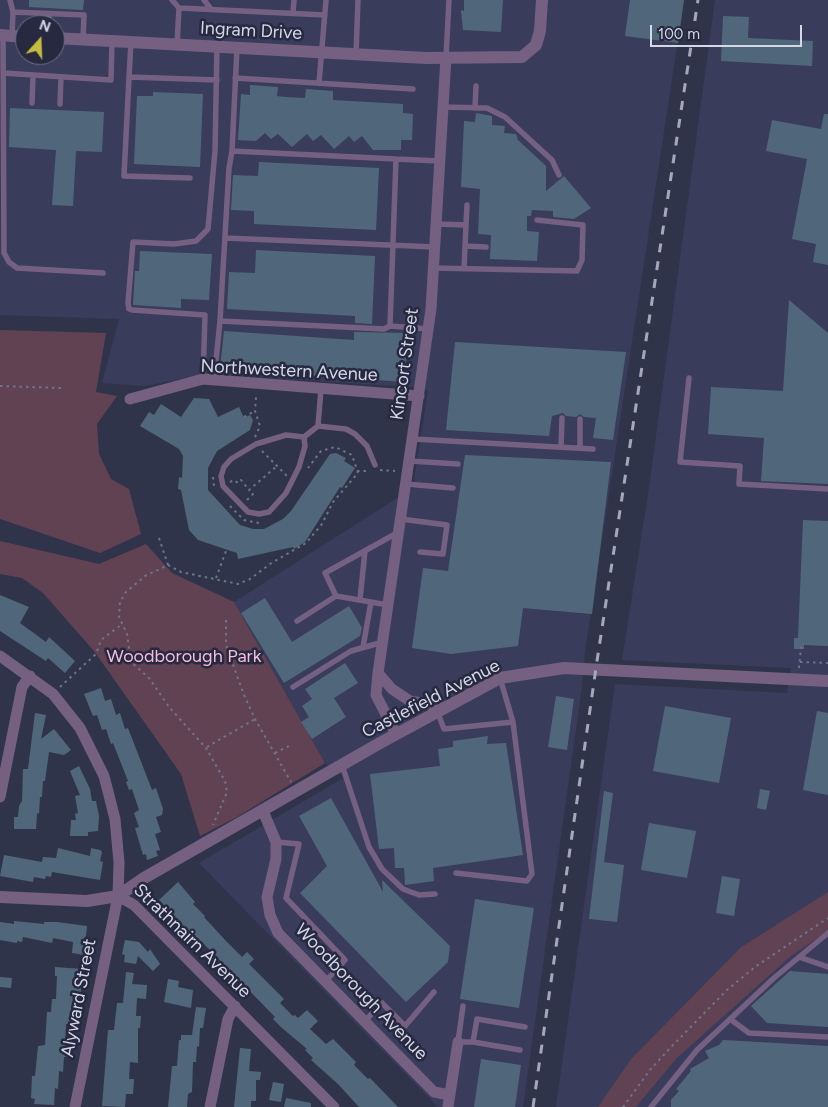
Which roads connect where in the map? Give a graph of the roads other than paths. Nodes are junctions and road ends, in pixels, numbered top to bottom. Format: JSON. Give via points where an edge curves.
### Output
{"nodes":[{"id":1,"x":10,"y":0,"type":"edge"},
{"id":2,"x":172,"y":0,"type":"edge"},
{"id":3,"x":204,"y":0,"type":"edge"},
{"id":4,"x":294,"y":0,"type":"edge"},
{"id":5,"x":326,"y":0,"type":"edge"},
{"id":6,"x":358,"y":0,"type":"edge"},
{"id":7,"x":449,"y":0,"type":"edge"},
{"id":8,"x":542,"y":0,"type":"edge"},
{"id":9,"x":179,"y":8,"type":"junction"},
{"id":10,"x":211,"y":9,"type":"junction"},
{"id":11,"x":13,"y":12,"type":"junction"},
{"id":12,"x":50,"y":14,"type":"joint"},
{"id":13,"x":293,"y":14,"type":"junction"},
{"id":14,"x":325,"y":15,"type":"junction"},
{"id":15,"x":10,"y":36,"type":"edge"},
{"id":16,"x":65,"y":39,"type":"edge"},
{"id":17,"x":83,"y":40,"type":"junction"},
{"id":18,"x":112,"y":41,"type":"junction"},
{"id":19,"x":131,"y":42,"type":"junction"},
{"id":20,"x":177,"y":44,"type":"junction"},
{"id":21,"x":217,"y":47,"type":"junction"},
{"id":22,"x":237,"y":48,"type":"junction"},
{"id":23,"x":323,"y":52,"type":"junction"},
{"id":24,"x":356,"y":54,"type":"junction"},
{"id":25,"x":446,"y":58,"type":"junction"},
{"id":26,"x":3,"y":73,"type":"junction"},
{"id":27,"x":33,"y":75,"type":"junction"},
{"id":28,"x":128,"y":76,"type":"junction"},
{"id":29,"x":61,"y":77,"type":"junction"},
{"id":30,"x":235,"y":78,"type":"junction"},
{"id":31,"x":217,"y":80,"type":"junction"},
{"id":32,"x":319,"y":83,"type":"junction"},
{"id":33,"x":476,"y":86,"type":"dead end"},
{"id":34,"x":413,"y":89,"type":"dead end"},
{"id":35,"x":32,"y":103,"type":"dead end"},
{"id":36,"x":60,"y":104,"type":"dead end"},
{"id":37,"x":443,"y":107,"type":"junction"},
{"id":38,"x":475,"y":108,"type":"junction"},
{"id":39,"x":232,"y":151,"type":"junction"},
{"id":40,"x":396,"y":159,"type":"junction"},
{"id":41,"x":439,"y":161,"type":"junction"},
{"id":42,"x":559,"y":175,"type":"dead end"},
{"id":43,"x":190,"y":178,"type":"dead end"},
{"id":44,"x":467,"y":205,"type":"dead end"},
{"id":45,"x":537,"y":220,"type":"dead end"},
{"id":46,"x":436,"y":224,"type":"junction"},
{"id":47,"x":466,"y":225,"type":"junction"},
{"id":48,"x":225,"y":238,"type":"junction"},
{"id":49,"x":392,"y":246,"type":"junction"},
{"id":50,"x":465,"y":246,"type":"junction"},
{"id":51,"x":486,"y":247,"type":"dead end"},
{"id":52,"x":434,"y":248,"type":"junction"},
{"id":53,"x":434,"y":268,"type":"junction"},
{"id":54,"x":464,"y":269,"type":"junction"},
{"id":55,"x":102,"y":272,"type":"dead end"},
{"id":56,"x":220,"y":321,"type":"junction"},
{"id":57,"x":390,"y":326,"type":"junction"},
{"id":58,"x":428,"y":329,"type":"junction"},
{"id":59,"x":689,"y":378,"type":"dead end"},
{"id":60,"x":209,"y":380,"type":"junction"},
{"id":61,"x":321,"y":389,"type":"junction"},
{"id":62,"x":419,"y":396,"type":"junction"},
{"id":63,"x":130,"y":399,"type":"dead end"},
{"id":64,"x":562,"y":418,"type":"dead end"},
{"id":65,"x":580,"y":420,"type":"dead end"},
{"id":66,"x":318,"y":426,"type":"junction"},
{"id":67,"x":304,"y":437,"type":"junction"},
{"id":68,"x":413,"y":439,"type":"junction"},
{"id":69,"x":561,"y":447,"type":"junction"},
{"id":70,"x":580,"y":448,"type":"junction"},
{"id":71,"x":593,"y":449,"type":"dead end"},
{"id":72,"x":410,"y":461,"type":"junction"},
{"id":73,"x":458,"y":464,"type":"dead end"},
{"id":74,"x":376,"y":465,"type":"dead end"},
{"id":75,"x":406,"y":484,"type":"junction"},
{"id":76,"x":453,"y":488,"type":"dead end"},
{"id":77,"x":828,"y":488,"type":"edge"},
{"id":78,"x":401,"y":519,"type":"junction"},
{"id":79,"x":399,"y":532,"type":"junction"},
{"id":80,"x":365,"y":551,"type":"junction"},
{"id":81,"x":420,"y":552,"type":"dead end"},
{"id":82,"x":336,"y":596,"type":"junction"},
{"id":83,"x":360,"y":599,"type":"junction"},
{"id":84,"x":371,"y":602,"type":"junction"},
{"id":85,"x":388,"y":605,"type":"junction"},
{"id":86,"x":297,"y":620,"type":"dead end"},
{"id":87,"x":383,"y":642,"type":"junction"},
{"id":88,"x":363,"y":647,"type":"junction"},
{"id":89,"x":0,"y":656,"type":"edge"},
{"id":90,"x":378,"y":673,"type":"junction"},
{"id":91,"x":30,"y":676,"type":"junction"},
{"id":92,"x":500,"y":678,"type":"junction"},
{"id":93,"x":828,"y":681,"type":"edge"},
{"id":94,"x":293,"y":687,"type":"dead end"},
{"id":95,"x":440,"y":709,"type":"junction"},
{"id":96,"x":513,"y":722,"type":"junction"},
{"id":97,"x":396,"y":734,"type":"junction"},
{"id":98,"x":342,"y":765,"type":"junction"},
{"id":99,"x":0,"y":796,"type":"edge"},
{"id":100,"x":263,"y":811,"type":"junction"},
{"id":101,"x":276,"y":842,"type":"junction"},
{"id":102,"x":456,"y":874,"type":"dead end"},
{"id":103,"x":435,"y":894,"type":"dead end"},
{"id":104,"x":118,"y":896,"type":"junction"},
{"id":105,"x":0,"y":897,"type":"edge"},
{"id":106,"x":828,"y":933,"type":"edge"},
{"id":107,"x":799,"y":957,"type":"junction"},
{"id":108,"x":828,"y":967,"type":"edge"},
{"id":109,"x":325,"y":982,"type":"junction"},
{"id":110,"x":434,"y":992,"type":"dead end"},
{"id":111,"x":235,"y":1006,"type":"junction"},
{"id":112,"x":463,"y":1006,"type":"dead end"},
{"id":113,"x":730,"y":1019,"type":"junction"},
{"id":114,"x":364,"y":1022,"type":"junction"},
{"id":115,"x":525,"y":1027,"type":"dead end"},
{"id":116,"x":828,"y":1037,"type":"edge"},
{"id":117,"x":458,"y":1042,"type":"junction"},
{"id":118,"x":473,"y":1042,"type":"junction"},
{"id":119,"x":520,"y":1050,"type":"dead end"},
{"id":120,"x":450,"y":1095,"type":"junction"},
{"id":121,"x":75,"y":1107,"type":"edge"},
{"id":122,"x":210,"y":1107,"type":"edge"},
{"id":123,"x":334,"y":1107,"type":"edge"},
{"id":124,"x":448,"y":1107,"type":"edge"},
{"id":125,"x":651,"y":1107,"type":"edge"}],
"edges":[{"from":1,"to":11,"type":"lane"},
{"from":2,"to":9,"type":"lane"},
{"from":3,"to":10,"type":"lane"},
{"from":4,"to":13,"type":"lane"},
{"from":5,"to":14,"type":"lane"},
{"from":6,"to":24,"type":"lane"},
{"from":7,"to":25,"type":"lane"},
{"from":8,"to":25,"type":"street","name":"Ingram Drive","via":[[536,45],[522,57]]},
{"from":9,"to":10,"type":"lane"},
{"from":9,"to":20,"type":"lane"},
{"from":10,"to":13,"type":"lane"},
{"from":11,"to":12,"type":"lane"},
{"from":11,"to":15,"type":"lane"},
{"from":12,"to":17,"type":"lane","via":[[84,15]]},
{"from":13,"to":14,"type":"lane"},
{"from":14,"to":23,"type":"lane"},
{"from":15,"to":26,"type":"lane"},
{"from":16,"to":17,"type":"street","name":"Ingram Drive"},
{"from":17,"to":18,"type":"street","name":"Ingram Drive"},
{"from":18,"to":19,"type":"street","name":"Ingram Drive"},
{"from":18,"to":29,"type":"lane","via":[[111,80]]},
{"from":19,"to":20,"type":"street","name":"Ingram Drive"},
{"from":19,"to":28,"type":"lane"},
{"from":20,"to":21,"type":"street","name":"Ingram Drive"},
{"from":21,"to":22,"type":"street","name":"Ingram Drive"},
{"from":21,"to":31,"type":"lane"},
{"from":22,"to":23,"type":"street","name":"Ingram Drive"},
{"from":22,"to":30,"type":"lane"},
{"from":23,"to":24,"type":"street","name":"Ingram Drive"},
{"from":23,"to":32,"type":"lane"},
{"from":24,"to":25,"type":"street","name":"Ingram Drive"},
{"from":25,"to":37,"type":"street","name":"Kincort Street"},
{"from":26,"to":27,"type":"lane"},
{"from":26,"to":55,"type":"lane","via":[[6,258],[17,268]]},
{"from":27,"to":29,"type":"lane"},
{"from":27,"to":35,"type":"lane"},
{"from":28,"to":31,"type":"lane"},
{"from":28,"to":43,"type":"lane","via":[[124,176]]},
{"from":29,"to":36,"type":"lane"},
{"from":30,"to":32,"type":"lane"},
{"from":30,"to":39,"type":"lane"},
{"from":31,"to":60,"type":"lane","via":[[208,229],[196,242],[133,242],[128,303],[132,310],[205,315]]},
{"from":32,"to":34,"type":"lane"},
{"from":33,"to":38,"type":"lane"},
{"from":37,"to":38,"type":"lane"},
{"from":37,"to":41,"type":"street","name":"Kincort Street"},
{"from":38,"to":42,"type":"lane","via":[[487,108],[505,117],[552,160]]},
{"from":39,"to":40,"type":"lane"},
{"from":39,"to":48,"type":"lane"},
{"from":40,"to":41,"type":"lane"},
{"from":40,"to":49,"type":"lane"},
{"from":41,"to":46,"type":"street","name":"Kincort Street"},
{"from":44,"to":47,"type":"lane"},
{"from":45,"to":54,"type":"lane","via":[[583,225],[582,260],[577,272]]},
{"from":46,"to":47,"type":"lane"},
{"from":46,"to":52,"type":"street","name":"Kincort Street"},
{"from":47,"to":50,"type":"lane"},
{"from":48,"to":49,"type":"lane"},
{"from":48,"to":56,"type":"lane"},
{"from":49,"to":52,"type":"lane"},
{"from":49,"to":57,"type":"lane"},
{"from":50,"to":51,"type":"lane"},
{"from":50,"to":54,"type":"lane"},
{"from":52,"to":53,"type":"street","name":"Kincort Street"},
{"from":53,"to":54,"type":"lane"},
{"from":53,"to":58,"type":"street","name":"Kincort Street"},
{"from":56,"to":57,"type":"lane","via":[[384,329]]},
{"from":56,"to":60,"type":"lane"},
{"from":57,"to":58,"type":"lane"},
{"from":58,"to":62,"type":"street","name":"Kincort Street"},
{"from":59,"to":77,"type":"lane","via":[[680,462],[740,466],[738,484]]},
{"from":60,"to":61,"type":"street","name":"Northwestern Avenue"},
{"from":60,"to":63,"type":"street","name":"Northwestern Avenue"},
{"from":61,"to":62,"type":"street","name":"Northwestern Avenue"},
{"from":61,"to":66,"type":"lane"},
{"from":62,"to":68,"type":"street","name":"Kincort Street"},
{"from":64,"to":69,"type":"lane"},
{"from":65,"to":70,"type":"lane"},
{"from":66,"to":67,"type":"lane"},
{"from":66,"to":74,"type":"lane","via":[[346,429],[355,434],[368,446]]},
{"from":67,"to":67,"type":"lane","via":[[286,436],[256,444],[226,464],[221,476],[224,486],[245,510],[258,514],[269,512],[284,498],[304,455]]},
{"from":68,"to":69,"type":"lane"},
{"from":68,"to":72,"type":"street","name":"Kincort Street"},
{"from":69,"to":70,"type":"lane"},
{"from":70,"to":71,"type":"lane"},
{"from":72,"to":73,"type":"lane"},
{"from":72,"to":75,"type":"street","name":"Kincort Street"},
{"from":75,"to":76,"type":"lane"},
{"from":75,"to":78,"type":"street","name":"Kincort Street"},
{"from":78,"to":79,"type":"street","name":"Kincort Street"},
{"from":78,"to":81,"type":"lane","via":[[447,525],[444,554]]},
{"from":79,"to":80,"type":"lane"},
{"from":79,"to":85,"type":"street","name":"Kincort Street"},
{"from":80,"to":82,"type":"lane","via":[[326,573]]},
{"from":80,"to":83,"type":"lane"},
{"from":82,"to":83,"type":"lane"},
{"from":82,"to":86,"type":"lane"},
{"from":83,"to":84,"type":"lane"},
{"from":84,"to":85,"type":"lane"},
{"from":84,"to":88,"type":"lane"},
{"from":85,"to":87,"type":"street","name":"Kincort Street"},
{"from":87,"to":88,"type":"lane"},
{"from":87,"to":90,"type":"street","name":"Kincort Street"},
{"from":88,"to":94,"type":"lane","via":[[340,657]]},
{"from":89,"to":91,"type":"street","name":"Strathnairn Avenue"},
{"from":90,"to":95,"type":"street","via":[[392,689],[410,701]]},
{"from":90,"to":97,"type":"street","name":"Kincort Street","via":[[376,695]]},
{"from":91,"to":99,"type":"street","via":[[22,687]]},
{"from":91,"to":104,"type":"street","name":"Strathnairn Avenue","via":[[53,694],[89,743],[110,791],[118,838]]},
{"from":92,"to":93,"type":"street","name":"Castlefield Avenue","via":[[564,668]]},
{"from":92,"to":95,"type":"street","name":"Castlefield Avenue"},
{"from":92,"to":96,"type":"lane"},
{"from":95,"to":96,"type":"lane","via":[[444,730]]},
{"from":95,"to":97,"type":"street","name":"Castlefield Avenue"},
{"from":96,"to":102,"type":"lane","via":[[532,874],[527,882]]},
{"from":97,"to":98,"type":"street","name":"Castlefield Avenue"},
{"from":98,"to":100,"type":"street","name":"Castlefield Avenue"},
{"from":98,"to":103,"type":"lane","via":[[370,847],[382,869],[403,889],[419,895]]},
{"from":100,"to":101,"type":"street","name":"Woodborough Avenue"},
{"from":100,"to":104,"type":"street","name":"Castlefield Avenue"},
{"from":101,"to":109,"type":"street","name":"Woodborough Avenue","via":[[276,859],[268,888],[270,915],[285,941]]},
{"from":101,"to":109,"type":"lane","via":[[299,844],[286,898],[345,960]]},
{"from":104,"to":105,"type":"street","via":[[87,901]]},
{"from":104,"to":111,"type":"street","name":"Strathnairn Avenue","via":[[134,905]]},
{"from":104,"to":121,"type":"street","name":"Alyward Street"},
{"from":106,"to":107,"type":"lane"},
{"from":107,"to":108,"type":"lane"},
{"from":107,"to":113,"type":"lane"},
{"from":109,"to":114,"type":"street","name":"Woodborough Avenue"},
{"from":110,"to":114,"type":"lane","via":[[405,1026],[382,1003]]},
{"from":111,"to":122,"type":"street","via":[[228,1019]]},
{"from":111,"to":123,"type":"street","name":"Strathnairn Avenue"},
{"from":112,"to":117,"type":"lane"},
{"from":113,"to":116,"type":"lane","via":[[749,1033]]},
{"from":113,"to":125,"type":"lane","via":[[697,1050]]},
{"from":114,"to":120,"type":"street","name":"Woodborough Avenue","via":[[434,1092]]},
{"from":115,"to":118,"type":"lane","via":[[477,1019]]},
{"from":117,"to":118,"type":"lane"},
{"from":117,"to":120,"type":"street"},
{"from":118,"to":119,"type":"lane"},
{"from":120,"to":124,"type":"street"}]}
